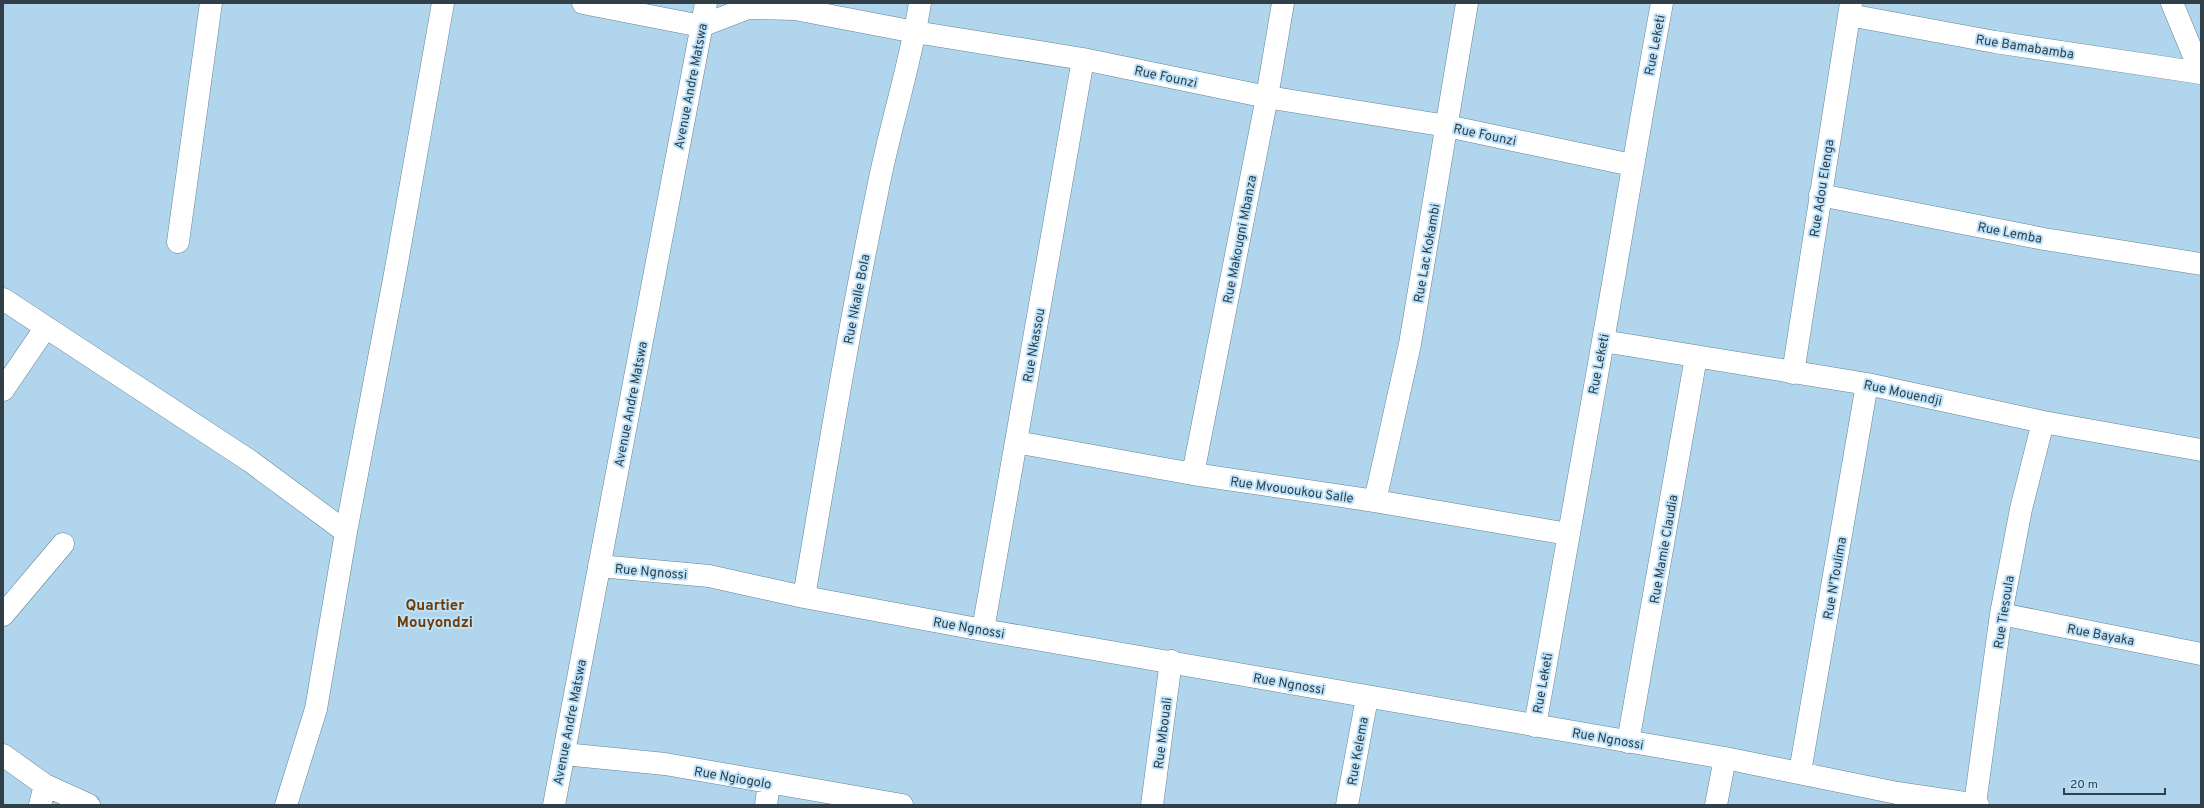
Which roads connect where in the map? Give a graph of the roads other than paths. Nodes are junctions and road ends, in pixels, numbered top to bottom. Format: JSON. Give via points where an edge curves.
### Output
{"nodes":[{"id":1,"x":211,"y":3,"type":"edge"},
{"id":2,"x":443,"y":3,"type":"edge"},
{"id":3,"x":583,"y":3,"type":"edge"},
{"id":4,"x":706,"y":3,"type":"edge"},
{"id":5,"x":920,"y":3,"type":"edge"},
{"id":6,"x":1283,"y":3,"type":"edge"},
{"id":7,"x":1467,"y":3,"type":"edge"},
{"id":8,"x":1662,"y":3,"type":"edge"},
{"id":9,"x":2172,"y":3,"type":"edge"},
{"id":10,"x":1850,"y":9,"type":"edge"},
{"id":11,"x":701,"y":26,"type":"junction"},
{"id":12,"x":916,"y":32,"type":"junction"},
{"id":13,"x":1083,"y":60,"type":"junction"},
{"id":14,"x":2201,"y":73,"type":"edge"},
{"id":15,"x":1267,"y":97,"type":"junction"},
{"id":16,"x":1447,"y":126,"type":"junction"},
{"id":17,"x":1632,"y":165,"type":"junction"},
{"id":18,"x":1820,"y":195,"type":"junction"},
{"id":19,"x":178,"y":242,"type":"dead end"},
{"id":20,"x":2201,"y":264,"type":"edge"},
{"id":21,"x":3,"y":299,"type":"edge"},
{"id":22,"x":46,"y":327,"type":"junction"},
{"id":23,"x":1603,"y":341,"type":"junction"},
{"id":24,"x":1696,"y":357,"type":"junction"},
{"id":25,"x":1793,"y":373,"type":"junction"},
{"id":26,"x":1867,"y":384,"type":"junction"},
{"id":27,"x":3,"y":390,"type":"edge"},
{"id":28,"x":2043,"y":422,"type":"junction"},
{"id":29,"x":1016,"y":442,"type":"junction"},
{"id":30,"x":2201,"y":450,"type":"edge"},
{"id":31,"x":1193,"y":474,"type":"junction"},
{"id":32,"x":1375,"y":501,"type":"junction"},
{"id":33,"x":346,"y":532,"type":"junction"},
{"id":34,"x":1568,"y":534,"type":"junction"},
{"id":35,"x":63,"y":544,"type":"dead end"},
{"id":36,"x":599,"y":566,"type":"junction"},
{"id":37,"x":804,"y":597,"type":"junction"},
{"id":38,"x":2001,"y":614,"type":"junction"},
{"id":39,"x":3,"y":615,"type":"edge"},
{"id":40,"x":983,"y":630,"type":"junction"},
{"id":41,"x":2201,"y":654,"type":"edge"},
{"id":42,"x":1171,"y":661,"type":"junction"},
{"id":43,"x":1366,"y":698,"type":"junction"},
{"id":44,"x":1535,"y":726,"type":"junction"},
{"id":45,"x":1628,"y":742,"type":"junction"},
{"id":46,"x":564,"y":754,"type":"junction"},
{"id":47,"x":3,"y":755,"type":"edge"},
{"id":48,"x":1725,"y":758,"type":"junction"},
{"id":49,"x":1800,"y":772,"type":"junction"},
{"id":50,"x":769,"y":783,"type":"junction"},
{"id":51,"x":43,"y":795,"type":"edge"},
{"id":52,"x":1896,"y":799,"type":"edge"},
{"id":53,"x":89,"y":805,"type":"edge"},
{"id":54,"x":286,"y":805,"type":"edge"},
{"id":55,"x":554,"y":805,"type":"edge"},
{"id":56,"x":766,"y":805,"type":"edge"},
{"id":57,"x":902,"y":805,"type":"edge"},
{"id":58,"x":1152,"y":805,"type":"edge"},
{"id":59,"x":1347,"y":805,"type":"edge"},
{"id":60,"x":1716,"y":805,"type":"edge"},
{"id":61,"x":1977,"y":805,"type":"edge"}],
"edges":[{"from":1,"to":19,"type":"street"},
{"from":2,"to":33,"type":"street"},
{"from":3,"to":11,"type":"street"},
{"from":4,"to":11,"type":"street","name":"Avenue Andre Matswa"},
{"from":5,"to":12,"type":"street","name":"Rue Nkalle Bola"},
{"from":6,"to":15,"type":"street","name":"Rue Makougni Mbanza"},
{"from":7,"to":16,"type":"street","name":"Rue Lac Kokambi"},
{"from":8,"to":17,"type":"street","name":"Rue Leketi"},
{"from":9,"to":14,"type":"street"},
{"from":10,"to":14,"type":"street","name":"Rue Bamabamba","via":[[1994,42]]},
{"from":10,"to":18,"type":"street","name":"Rue Adou Elenga"},
{"from":11,"to":12,"type":"street","name":"Rue Founzi","via":[[748,8],[795,9]]},
{"from":11,"to":36,"type":"street","name":"Avenue Andre Matswa"},
{"from":12,"to":13,"type":"street","name":"Rue Founzi"},
{"from":12,"to":37,"type":"street","name":"Rue Nkalle Bola","via":[[884,153],[852,317]]},
{"from":13,"to":15,"type":"street","name":"Rue Founzi"},
{"from":13,"to":29,"type":"street","name":"Rue Nkassou"},
{"from":15,"to":16,"type":"street","name":"Rue Founzi"},
{"from":15,"to":31,"type":"street","name":"Rue Makougni Mbanza"},
{"from":16,"to":17,"type":"street","name":"Rue Founzi"},
{"from":16,"to":32,"type":"street","name":"Rue Lac Kokambi","via":[[1410,344]]},
{"from":17,"to":23,"type":"street","name":"Rue Leketi"},
{"from":18,"to":20,"type":"street","name":"Rue Lemba","via":[[2044,239]]},
{"from":18,"to":25,"type":"street","name":"Rue Adou Elenga"},
{"from":21,"to":22,"type":"street"},
{"from":22,"to":27,"type":"street"},
{"from":22,"to":33,"type":"street","via":[[250,461]]},
{"from":23,"to":24,"type":"street","name":"Rue Mouendji"},
{"from":23,"to":34,"type":"street","name":"Rue Leketi"},
{"from":24,"to":25,"type":"street","name":"Rue Mouendji"},
{"from":24,"to":45,"type":"street","name":"Rue Mamie Claudia"},
{"from":25,"to":26,"type":"street","name":"Rue Mouendji"},
{"from":26,"to":28,"type":"street","name":"Rue Mouendji"},
{"from":26,"to":49,"type":"street","name":"Rue N'Toulima"},
{"from":28,"to":30,"type":"street","name":"Rue Mouendji"},
{"from":28,"to":38,"type":"street","name":"Rue Tiesoula","via":[[2021,509]]},
{"from":29,"to":31,"type":"street","name":"Rue Mvououkou Salle"},
{"from":29,"to":40,"type":"street","name":"Rue Nkassou"},
{"from":31,"to":32,"type":"street","name":"Rue Mvououkou Salle"},
{"from":32,"to":34,"type":"street","name":"Rue Mvououkou Salle"},
{"from":33,"to":54,"type":"street","via":[[316,709]]},
{"from":34,"to":44,"type":"street","name":"Rue Leketi"},
{"from":35,"to":39,"type":"street"},
{"from":36,"to":37,"type":"street","name":"Rue Ngnossi","via":[[709,576]]},
{"from":36,"to":46,"type":"street","name":"Avenue Andre Matswa"},
{"from":37,"to":40,"type":"street","name":"Rue Ngnossi"},
{"from":38,"to":41,"type":"street","name":"Rue Bayaka"},
{"from":38,"to":61,"type":"street","name":"Rue Tiesoula"},
{"from":40,"to":42,"type":"street","name":"Rue Ngnossi"},
{"from":42,"to":43,"type":"street","name":"Rue Ngnossi"},
{"from":42,"to":58,"type":"street","name":"Rue Mbouali"},
{"from":43,"to":44,"type":"street","name":"Rue Ngnossi"},
{"from":43,"to":59,"type":"street","name":"Rue Kelema"},
{"from":44,"to":45,"type":"street","name":"Rue Ngnossi"},
{"from":45,"to":48,"type":"street","name":"Rue Ngnossi"},
{"from":46,"to":50,"type":"street","name":"Rue Ngiogolo","via":[[665,764]]},
{"from":46,"to":55,"type":"street","name":"Avenue Andre Matswa"},
{"from":47,"to":51,"type":"street"},
{"from":48,"to":49,"type":"street","name":"Rue Ngnossi"},
{"from":48,"to":60,"type":"street"},
{"from":49,"to":52,"type":"street","name":"Rue Ngnossi"},
{"from":50,"to":56,"type":"street"},
{"from":50,"to":57,"type":"street","name":"Rue Ngiogolo"},
{"from":51,"to":53,"type":"street"},
{"from":52,"to":61,"type":"street","name":"Rue Ngnossi"}]}
